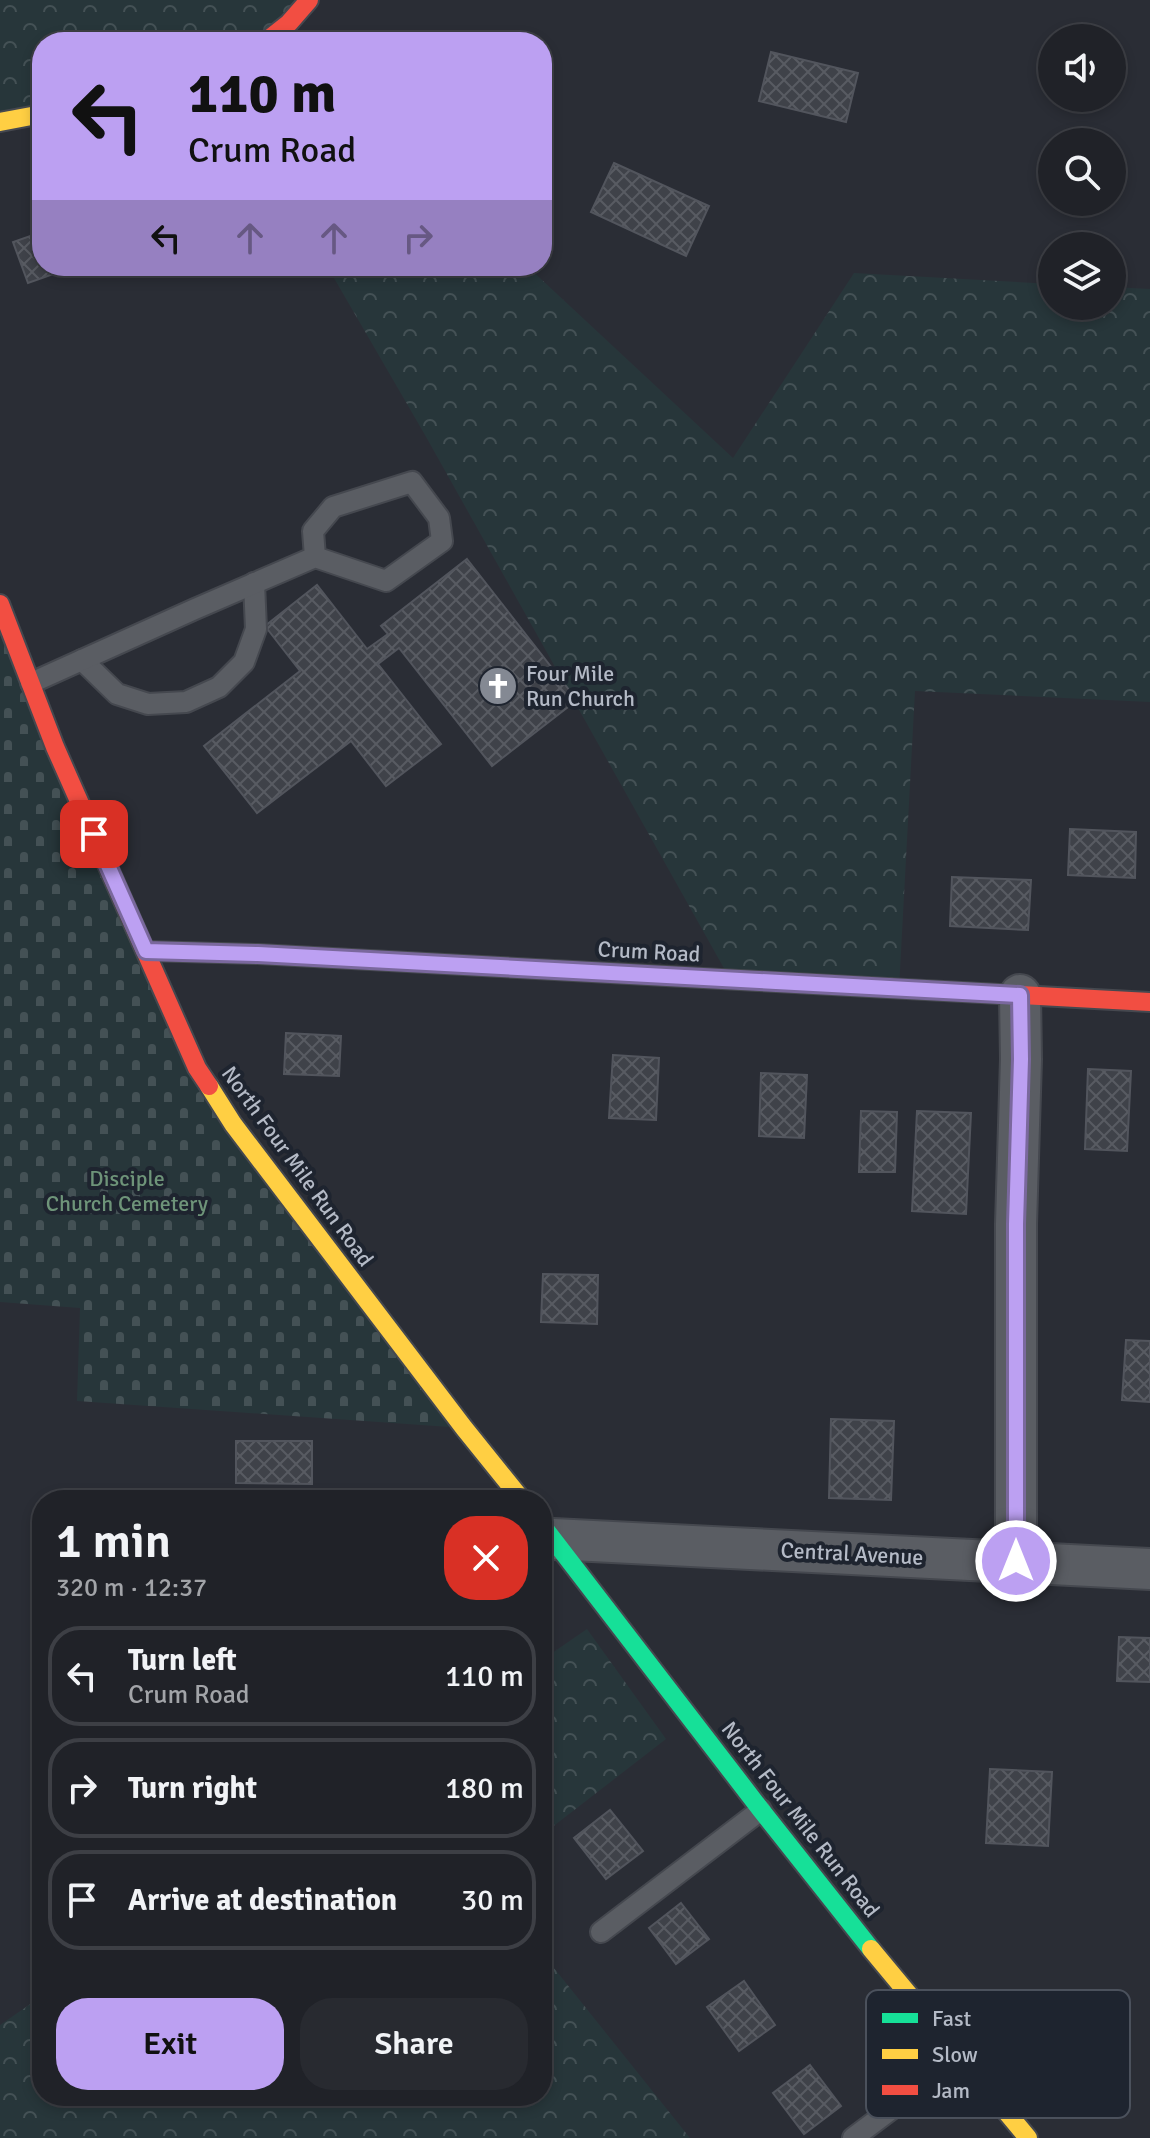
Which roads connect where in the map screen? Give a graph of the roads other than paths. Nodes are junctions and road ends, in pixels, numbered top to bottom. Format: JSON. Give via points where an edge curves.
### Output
{"nodes":[{"id":1,"x":309,"y":0,"type":"edge"},
{"id":2,"x":280,"y":32,"type":"edge"},
{"id":3,"x":32,"y":116,"type":"edge"},
{"id":4,"x":0,"y":122,"type":"edge"},
{"id":5,"x":315,"y":557,"type":"junction"},
{"id":6,"x":254,"y":583,"type":"junction"},
{"id":7,"x":0,"y":604,"type":"edge"},
{"id":8,"x":82,"y":660,"type":"junction"},
{"id":9,"x":31,"y":683,"type":"junction"},
{"id":10,"x":146,"y":951,"type":"junction"},
{"id":11,"x":1020,"y":995,"type":"junction"},
{"id":12,"x":1150,"y":1002,"type":"edge"},
{"id":13,"x":514,"y":1490,"type":"edge"},
{"id":14,"x":552,"y":1532,"type":"edge"},
{"id":15,"x":552,"y":1537,"type":"edge"},
{"id":16,"x":1016,"y":1561,"type":"junction"},
{"id":17,"x":1150,"y":1569,"type":"edge"},
{"id":18,"x":761,"y":1810,"type":"junction"},
{"id":19,"x":601,"y":1932,"type":"dead end"},
{"id":20,"x":907,"y":1990,"type":"edge"},
{"id":21,"x":880,"y":2118,"type":"edge"},
{"id":22,"x":1011,"y":2118,"type":"edge"},
{"id":23,"x":853,"y":2138,"type":"edge"},
{"id":24,"x":1028,"y":2138,"type":"edge"},
{"id":25,"x":1037,"y":2138,"type":"edge"}],
"edges":[{"from":1,"to":2,"type":"street"},
{"from":3,"to":4,"type":"street"},
{"from":5,"to":5,"type":"lane","via":[[386,581],[442,541],[439,518],[412,482],[346,502],[333,507],[313,531]]},
{"from":5,"to":6,"type":"lane"},
{"from":6,"to":8,"type":"lane"},
{"from":6,"to":8,"type":"lane","via":[[256,629],[244,662],[219,687],[186,702],[148,704],[117,694]]},
{"from":7,"to":9,"type":"street","name":"North Four Mile Run Road"},
{"from":8,"to":9,"type":"lane"},
{"from":9,"to":10,"type":"street","name":"North Four Mile Run Road"},
{"from":10,"to":11,"type":"street","name":"Crum Road"},
{"from":10,"to":13,"type":"street","name":"North Four Mile Run Road","via":[[197,1068],[233,1124]]},
{"from":11,"to":12,"type":"street","name":"Crum Road"},
{"from":11,"to":16,"type":"street"},
{"from":14,"to":16,"type":"street","name":"Central Avenue"},
{"from":15,"to":18,"type":"street","name":"North Four Mile Run Road"},
{"from":16,"to":17,"type":"street","name":"Central Avenue"},
{"from":18,"to":19,"type":"lane"},
{"from":18,"to":20,"type":"street","name":"North Four Mile Run Road"},
{"from":21,"to":23,"type":"lane"},
{"from":22,"to":24,"type":"street","name":"North Four Mile Run Road"},
{"from":24,"to":25,"type":"street"}]}
